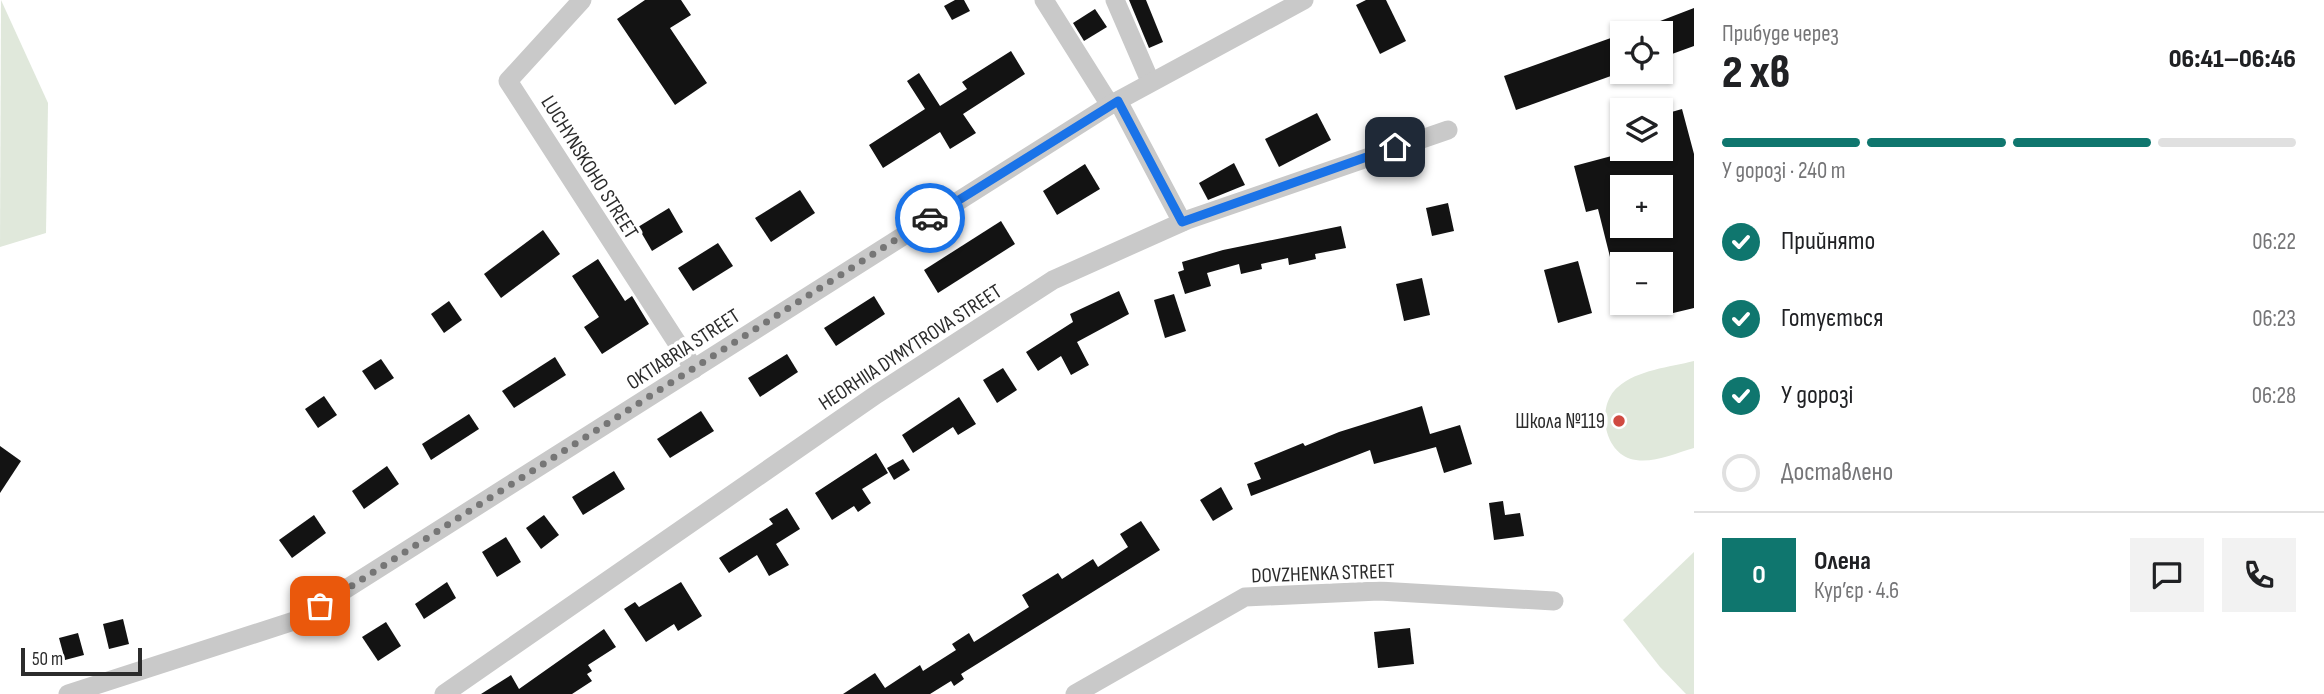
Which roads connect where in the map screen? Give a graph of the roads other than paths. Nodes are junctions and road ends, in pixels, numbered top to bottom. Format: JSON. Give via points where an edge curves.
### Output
{"nodes":[{"id":1,"x":582,"y":0,"type":"edge"},
{"id":2,"x":1044,"y":0,"type":"edge"},
{"id":3,"x":1115,"y":0,"type":"edge"},
{"id":4,"x":1304,"y":0,"type":"edge"},
{"id":5,"x":1150,"y":81,"type":"junction"},
{"id":6,"x":1114,"y":103,"type":"junction"},
{"id":7,"x":1448,"y":130,"type":"dead end"},
{"id":8,"x":1182,"y":222,"type":"junction"},
{"id":9,"x":694,"y":369,"type":"junction"},
{"id":10,"x":1554,"y":601,"type":"dead end"},
{"id":11,"x":68,"y":694,"type":"edge"},
{"id":12,"x":444,"y":694,"type":"edge"},
{"id":13,"x":1076,"y":694,"type":"edge"}],
"edges":[{"from":1,"to":9,"type":"street","name":"LUCHYNSKOHO STREET","via":[[508,80]]},
{"from":2,"to":6,"type":"street"},
{"from":3,"to":5,"type":"street"},
{"from":4,"to":5,"type":"street","name":"OKTIABRIA STREET"},
{"from":5,"to":6,"type":"street","name":"OKTIABRIA STREET"},
{"from":6,"to":8,"type":"street"},
{"from":6,"to":9,"type":"street","name":"OKTIABRIA STREET"},
{"from":7,"to":8,"type":"street","name":"HEORHIIA DYMYTROVA STREET"},
{"from":8,"to":12,"type":"street","name":"HEORHIIA DYMYTROVA STREET","via":[[1053,280],[877,394]]},
{"from":9,"to":11,"type":"street","name":"OKTIABRIA STREET","via":[[297,620]]},
{"from":10,"to":13,"type":"street","name":"DOVZHENKA STREET","via":[[1379,591],[1245,597]]}]}
